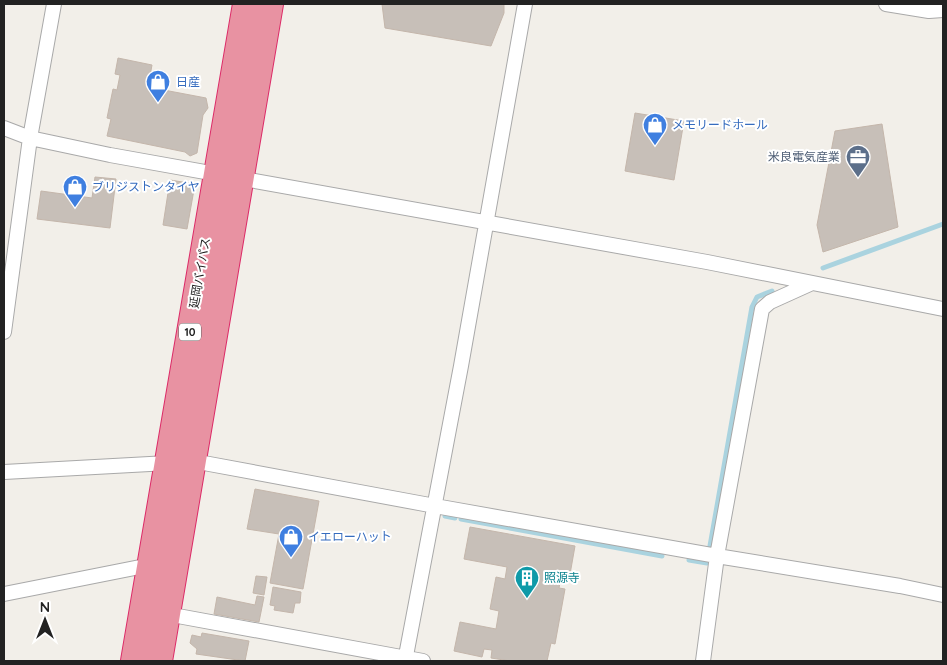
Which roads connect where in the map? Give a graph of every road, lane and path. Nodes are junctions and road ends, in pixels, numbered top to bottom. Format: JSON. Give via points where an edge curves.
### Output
{"nodes":[{"id":1,"x":54,"y":4,"type":"edge"},
{"id":2,"x":246,"y":4,"type":"edge"},
{"id":3,"x":270,"y":4,"type":"edge"},
{"id":4,"x":525,"y":4,"type":"edge"},
{"id":5,"x":886,"y":4,"type":"edge"},
{"id":6,"x":943,"y":10,"type":"edge"},
{"id":7,"x":4,"y":128,"type":"edge"},
{"id":8,"x":30,"y":138,"type":"junction"},
{"id":9,"x":229,"y":176,"type":"junction"},
{"id":10,"x":485,"y":223,"type":"junction"},
{"id":11,"x":812,"y":282,"type":"junction"},
{"id":12,"x":943,"y":309,"type":"edge"},
{"id":13,"x":4,"y":332,"type":"edge"},
{"id":14,"x":180,"y":462,"type":"junction"},
{"id":15,"x":4,"y":472,"type":"edge"},
{"id":16,"x":435,"y":506,"type":"junction"},
{"id":17,"x":717,"y":556,"type":"junction"},
{"id":18,"x":150,"y":566,"type":"junction"},
{"id":19,"x":4,"y":594,"type":"edge"},
{"id":20,"x":943,"y":595,"type":"edge"},
{"id":21,"x":167,"y":614,"type":"junction"},
{"id":22,"x":406,"y":660,"type":"edge"},
{"id":23,"x":134,"y":661,"type":"edge"},
{"id":24,"x":159,"y":661,"type":"edge"},
{"id":25,"x":423,"y":661,"type":"edge"},
{"id":26,"x":703,"y":661,"type":"edge"}],
"edges":[{"from":1,"to":8,"type":"street"},
{"from":2,"to":9,"type":"highway","name":"延岡バイパス","number":"10"},
{"from":3,"to":9,"type":"highway","name":"延岡バイパス","number":"10"},
{"from":4,"to":10,"type":"street"},
{"from":5,"to":6,"type":"street"},
{"from":7,"to":8,"type":"street"},
{"from":8,"to":9,"type":"street"},
{"from":8,"to":13,"type":"street"},
{"from":9,"to":10,"type":"street"},
{"from":9,"to":14,"type":"highway","name":"延岡バイパス","number":"10"},
{"from":10,"to":11,"type":"street"},
{"from":10,"to":16,"type":"street"},
{"from":11,"to":12,"type":"street"},
{"from":11,"to":17,"type":"street","via":[[762,309]]},
{"from":14,"to":15,"type":"street"},
{"from":14,"to":16,"type":"street"},
{"from":14,"to":18,"type":"highway","name":"延岡バイパス","number":"10"},
{"from":14,"to":21,"type":"highway","name":"延岡バイパス","number":"10"},
{"from":16,"to":17,"type":"street"},
{"from":16,"to":22,"type":"street"},
{"from":17,"to":20,"type":"street"},
{"from":17,"to":26,"type":"street"},
{"from":18,"to":19,"type":"street"},
{"from":18,"to":23,"type":"highway","name":"延岡バイパス","number":"10"},
{"from":21,"to":22,"type":"street"},
{"from":21,"to":24,"type":"highway","name":"延岡バイパス","number":"10"},
{"from":22,"to":25,"type":"street"}]}
